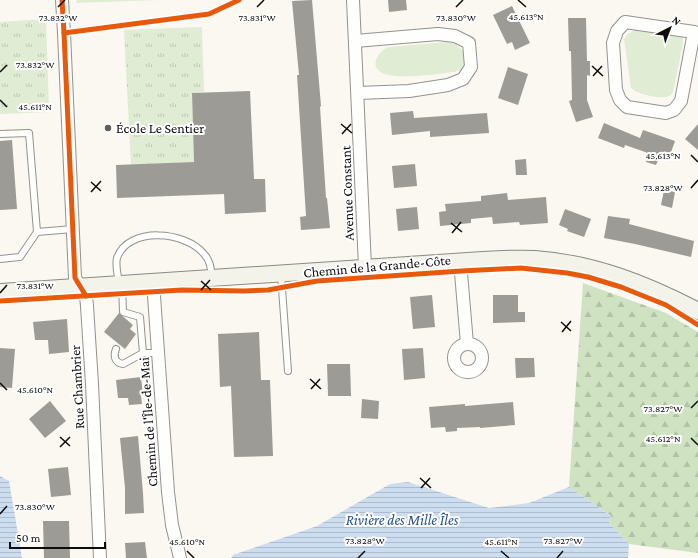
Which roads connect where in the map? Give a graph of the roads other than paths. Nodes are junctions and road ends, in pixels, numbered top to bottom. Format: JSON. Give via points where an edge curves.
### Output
{"nodes":[{"id":1,"x":62,"y":0,"type":"edge"},
{"id":2,"x":353,"y":0,"type":"edge"},
{"id":3,"x":696,"y":32,"type":"edge"},
{"id":4,"x":355,"y":41,"type":"junction"},
{"id":5,"x":358,"y":93,"type":"junction"},
{"id":6,"x":0,"y":134,"type":"edge"},
{"id":7,"x":73,"y":229,"type":"junction"},
{"id":8,"x":37,"y":232,"type":"junction"},
{"id":9,"x":0,"y":259,"type":"edge"},
{"id":10,"x":460,"y":261,"type":"junction"},
{"id":11,"x":365,"y":267,"type":"junction"},
{"id":12,"x":281,"y":274,"type":"junction"},
{"id":13,"x":212,"y":278,"type":"junction"},
{"id":14,"x":153,"y":282,"type":"junction"},
{"id":15,"x":120,"y":284,"type":"junction"},
{"id":16,"x":80,"y":287,"type":"junction"},
{"id":17,"x":0,"y":292,"type":"edge"},
{"id":18,"x":698,"y":311,"type":"edge"},
{"id":19,"x":156,"y":316,"type":"junction"},
{"id":20,"x":140,"y":317,"type":"junction"},
{"id":21,"x":467,"y":344,"type":"dead end"},
{"id":22,"x":116,"y":349,"type":"dead end"},
{"id":23,"x":143,"y":353,"type":"junction"},
{"id":24,"x":159,"y":353,"type":"junction"},
{"id":25,"x":288,"y":371,"type":"dead end"},
{"id":26,"x":100,"y":558,"type":"edge"},
{"id":27,"x":180,"y":558,"type":"edge"}],
"edges":[{"from":1,"to":7,"type":"street","name":"Rue Chambrier"},
{"from":2,"to":4,"type":"street","name":"Avenue Constant"},
{"from":3,"to":3,"type":"street","via":[[624,22],[617,31],[613,43],[616,90],[620,100],[628,107],[666,113],[674,110],[681,101]]},
{"from":4,"to":5,"type":"street","name":"Avenue Constant"},
{"from":4,"to":5,"type":"street","via":[[438,34],[455,36],[468,43],[471,67],[463,79],[448,85],[409,91]]},
{"from":5,"to":11,"type":"street","name":"Avenue Constant"},
{"from":6,"to":8,"type":"lane","via":[[29,133]]},
{"from":7,"to":8,"type":"lane"},
{"from":7,"to":16,"type":"street","name":"Rue Chambrier","via":[[75,278]]},
{"from":8,"to":9,"type":"lane","via":[[20,257]]},
{"from":10,"to":11,"type":"main road","name":"Chemin de la Grande-Côte"},
{"from":10,"to":18,"type":"main road","name":"Chemin de la Grande-Côte","via":[[525,259],[590,268],[642,285]]},
{"from":10,"to":21,"type":"street"},
{"from":11,"to":12,"type":"main road","name":"Chemin de la Grande-Côte"},
{"from":12,"to":13,"type":"main road","name":"Chemin de la Grande-Côte"},
{"from":12,"to":25,"type":"lane"},
{"from":13,"to":14,"type":"main road","name":"Chemin de la Grande-Côte"},
{"from":13,"to":15,"type":"lane","via":[[208,259],[198,248],[184,239],[152,235],[135,240],[119,253],[116,261]]},
{"from":14,"to":15,"type":"main road","name":"Chemin de la Grande-Côte"},
{"from":14,"to":19,"type":"street","name":"Chemin de l'Île-de-Mai"},
{"from":15,"to":16,"type":"main road","name":"Chemin de la Grande-Côte"},
{"from":15,"to":20,"type":"lane","via":[[123,312]]},
{"from":16,"to":17,"type":"main road","name":"Chemin de la Grande-Côte"},
{"from":16,"to":26,"type":"street","name":"Rue Chambrier","via":[[86,296],[87,306]]},
{"from":19,"to":20,"type":"lane"},
{"from":19,"to":24,"type":"street","name":"Chemin de l'Île-de-Mai"},
{"from":20,"to":23,"type":"lane"},
{"from":22,"to":23,"type":"lane","via":[[115,359],[123,364]]},
{"from":23,"to":24,"type":"lane"},
{"from":24,"to":27,"type":"street","name":"Chemin de l'Île-de-Mai","via":[[168,492]]}]}
